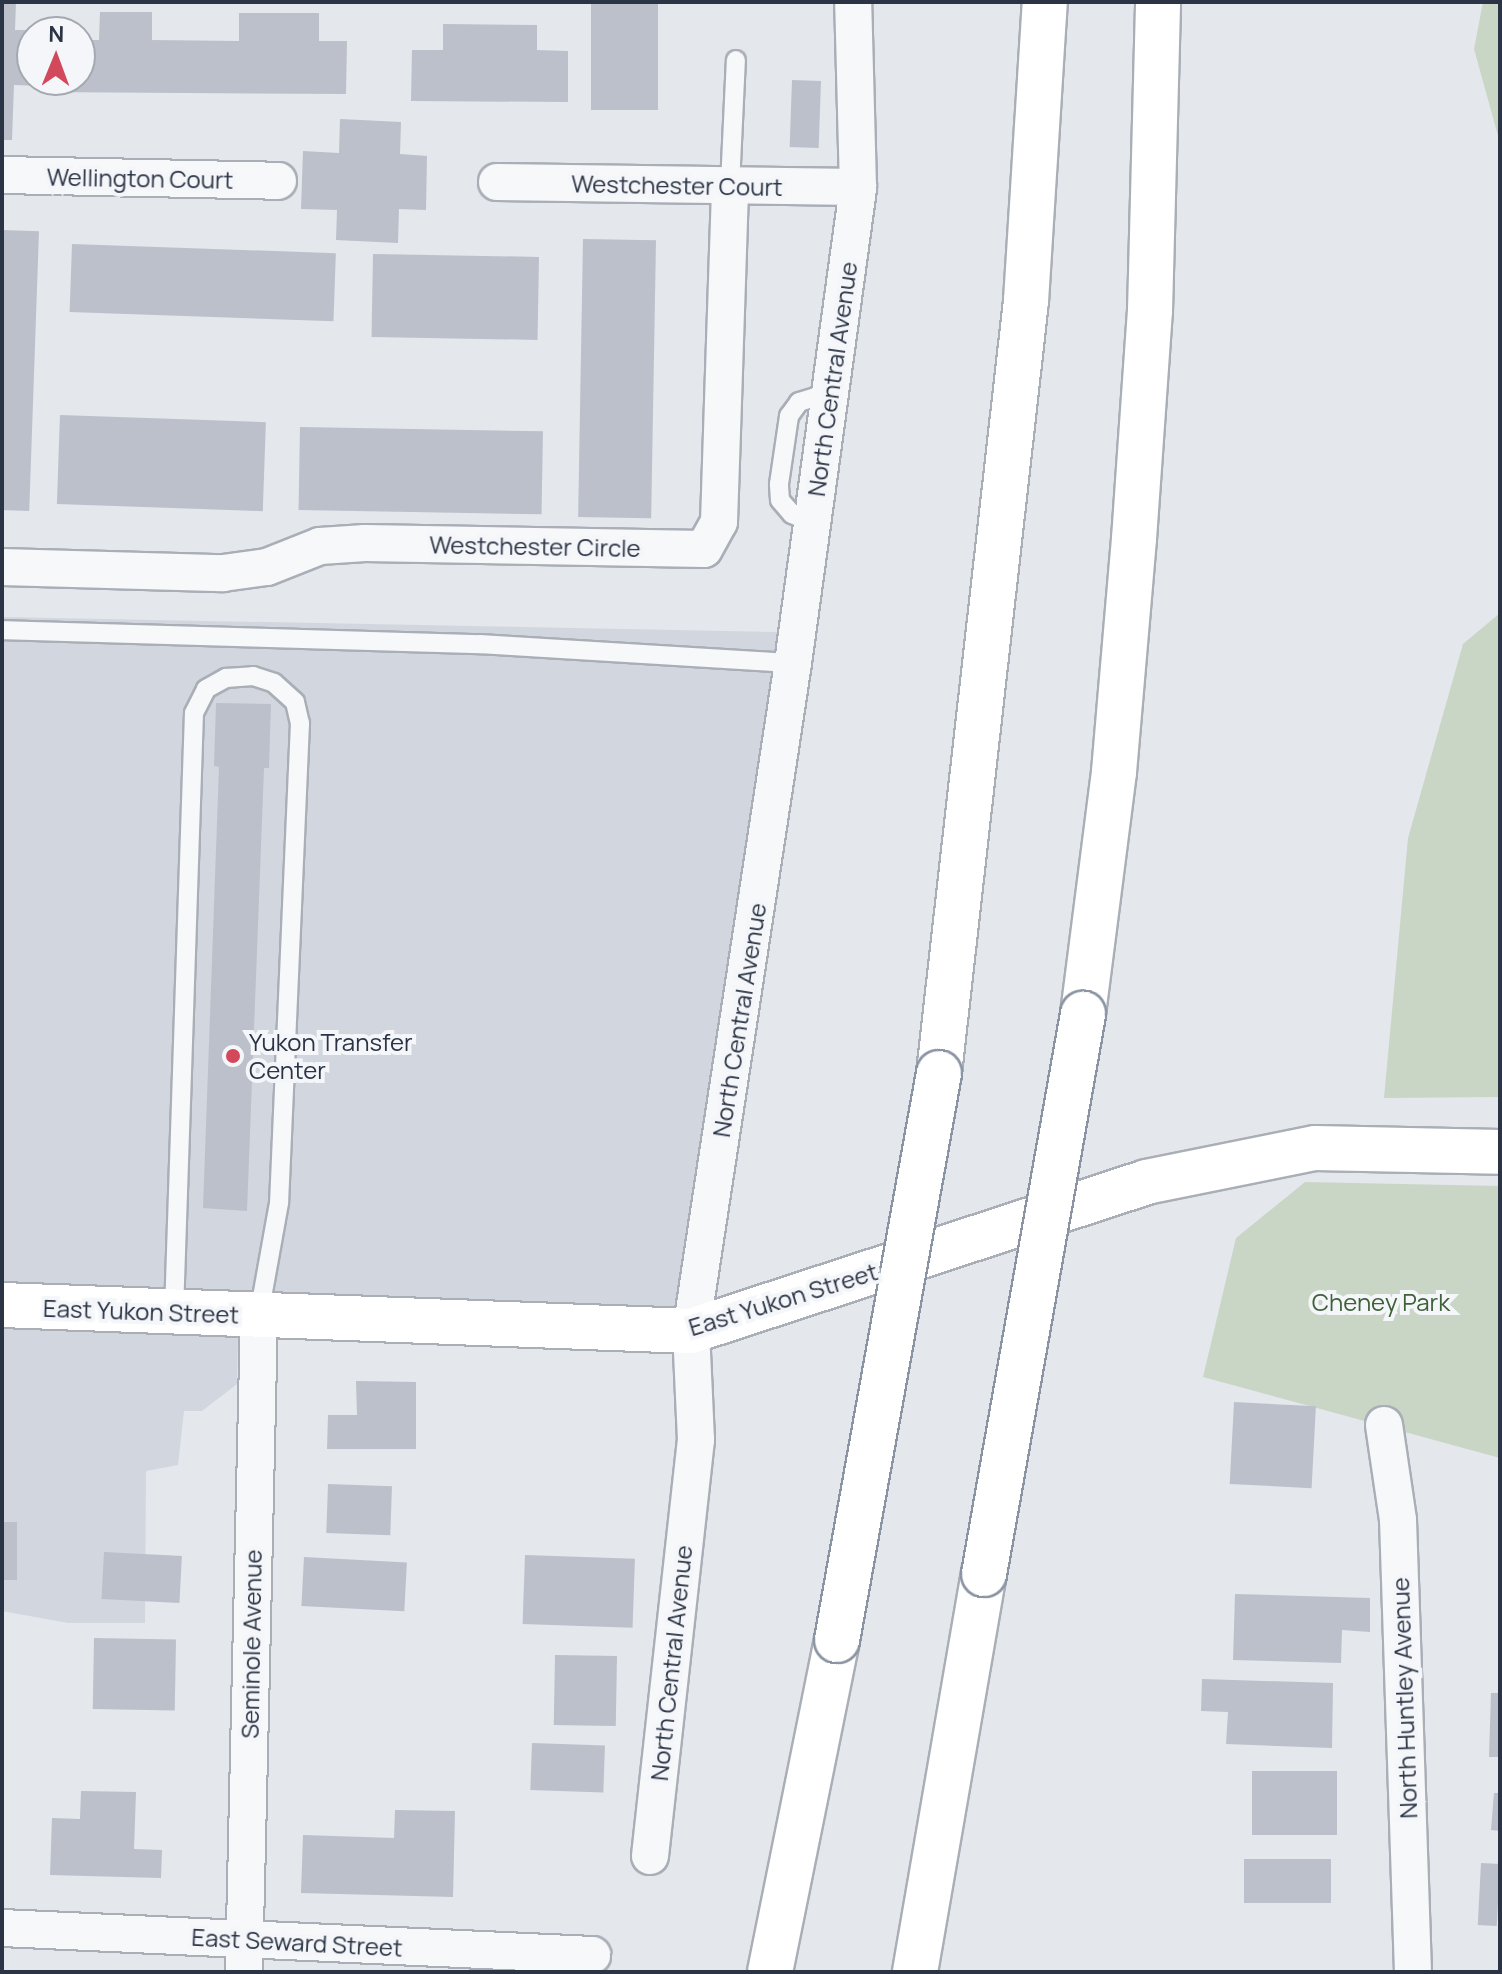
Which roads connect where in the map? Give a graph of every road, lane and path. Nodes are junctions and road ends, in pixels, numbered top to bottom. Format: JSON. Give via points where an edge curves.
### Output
{"nodes":[{"id":1,"x":853,"y":2,"type":"edge"},
{"id":2,"x":1045,"y":2,"type":"edge"},
{"id":3,"x":1158,"y":2,"type":"edge"},
{"id":4,"x":736,"y":60,"type":"dead end"},
{"id":5,"x":2,"y":175,"type":"edge"},
{"id":6,"x":278,"y":181,"type":"dead end"},
{"id":7,"x":497,"y":182,"type":"dead end"},
{"id":8,"x":730,"y":185,"type":"junction"},
{"id":9,"x":858,"y":187,"type":"junction"},
{"id":10,"x":2,"y":567,"type":"edge"},
{"id":11,"x":2,"y":630,"type":"edge"},
{"id":12,"x":793,"y":663,"type":"junction"},
{"id":13,"x":1500,"y":1152,"type":"edge"},
{"id":14,"x":2,"y":1305,"type":"edge"},
{"id":15,"x":174,"y":1312,"type":"junction"},
{"id":16,"x":259,"y":1315,"type":"junction"},
{"id":17,"x":691,"y":1331,"type":"junction"},
{"id":18,"x":1384,"y":1425,"type":"dead end"},
{"id":19,"x":650,"y":1856,"type":"dead end"},
{"id":20,"x":2,"y":1928,"type":"edge"},
{"id":21,"x":592,"y":1955,"type":"dead end"},
{"id":22,"x":244,"y":1956,"type":"edge"},
{"id":23,"x":770,"y":1972,"type":"edge"},
{"id":24,"x":915,"y":1972,"type":"edge"},
{"id":25,"x":1413,"y":1972,"type":"edge"}],
"edges":[{"from":1,"to":9,"type":"street"},
{"from":2,"to":23,"type":"main road","bridge":true,"via":[[1026,301],[939,1073],[837,1640]]},
{"from":3,"to":24,"type":"main road","bridge":true,"via":[[1150,311],[1114,772],[1083,1014]]},
{"from":4,"to":8,"type":"lane"},
{"from":5,"to":6,"type":"street","name":"Wellington Court"},
{"from":7,"to":8,"type":"street","name":"Westchester Court"},
{"from":8,"to":9,"type":"street","name":"Westchester Court"},
{"from":8,"to":10,"type":"street","name":"Westchester Circle","via":[[719,522],[704,549],[365,543],[320,546],[267,567],[223,573]]},
{"from":9,"to":12,"type":"street","name":"North Central Avenue"},
{"from":11,"to":12,"type":"lane","via":[[480,644]]},
{"from":12,"to":17,"type":"street","name":"North Central Avenue"},
{"from":13,"to":17,"type":"main road","name":"East Yukon Street","via":[[1315,1148],[1146,1182]]},
{"from":14,"to":15,"type":"main road","name":"East Yukon Street"},
{"from":15,"to":16,"type":"main road","name":"East Yukon Street"},
{"from":15,"to":16,"type":"lane","via":[[194,713],[206,689],[226,678],[253,676],[274,683],[295,702],[300,723],[279,1203]]},
{"from":16,"to":17,"type":"main road","name":"East Yukon Street"},
{"from":16,"to":22,"type":"street","name":"Seminole Avenue"},
{"from":17,"to":19,"type":"street","name":"North Central Avenue","via":[[696,1440]]},
{"from":18,"to":25,"type":"street","name":"North Huntley Avenue","via":[[1398,1520]]},
{"from":20,"to":22,"type":"street","name":"East Seward Street"},
{"from":21,"to":22,"type":"street","name":"East Seward Street"}]}
